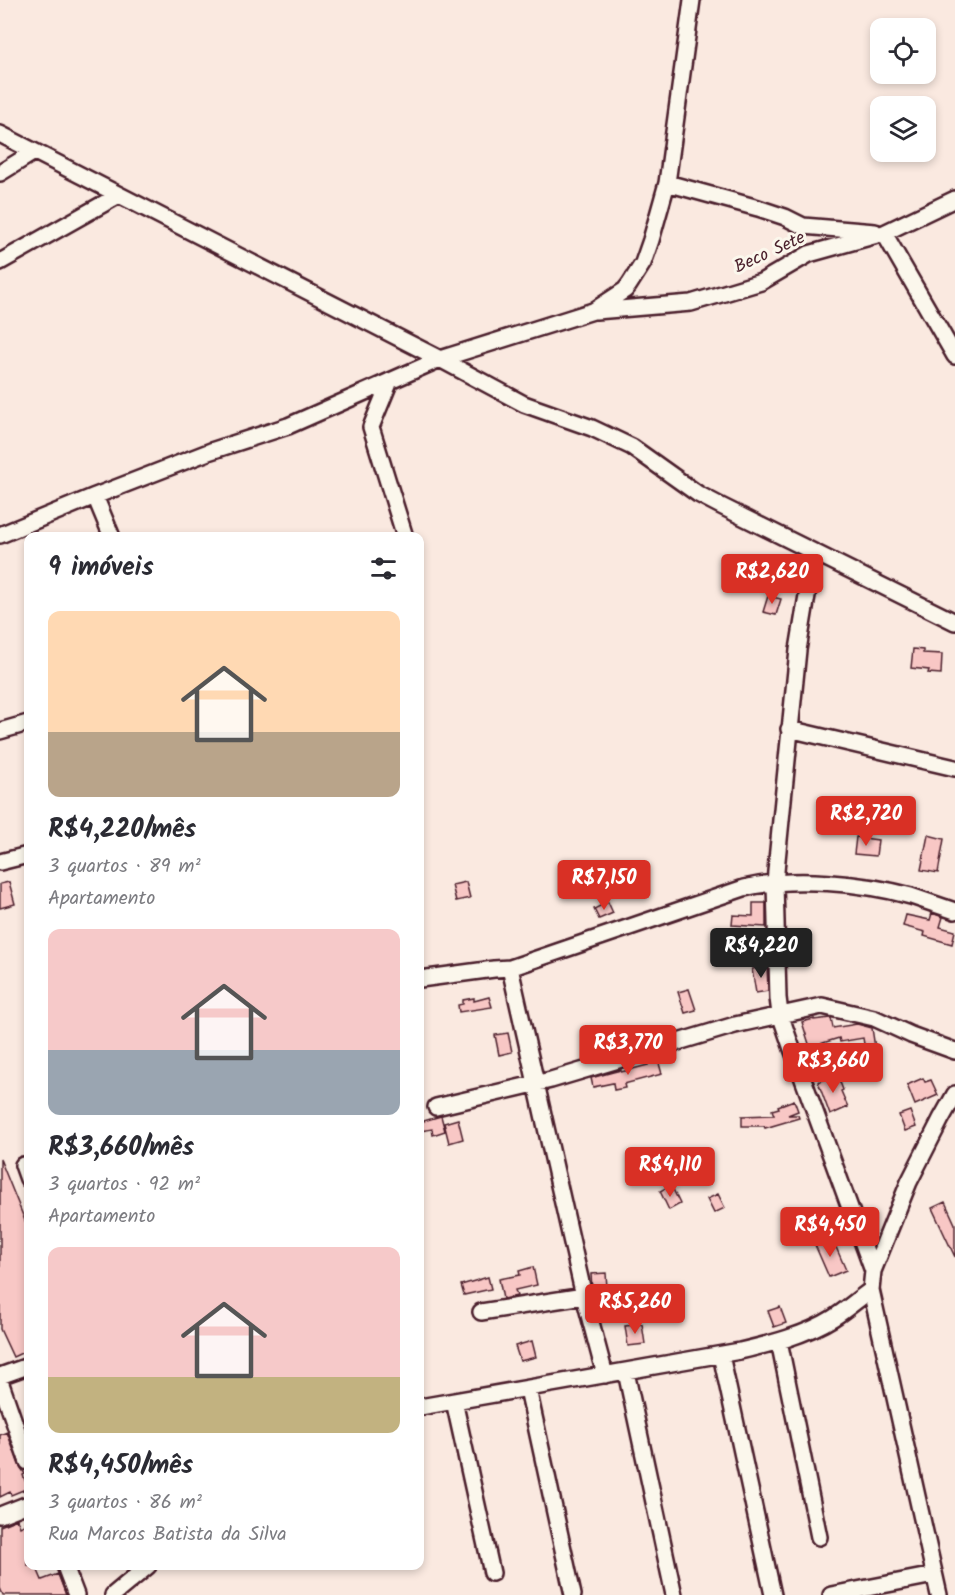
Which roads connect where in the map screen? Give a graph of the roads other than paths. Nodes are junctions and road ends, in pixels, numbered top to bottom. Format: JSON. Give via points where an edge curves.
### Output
{"nodes":[{"id":1,"x":692,"y":0,"type":"edge"},
{"id":2,"x":0,"y":134,"type":"edge"},
{"id":3,"x":34,"y":152,"type":"junction"},
{"id":4,"x":0,"y":173,"type":"edge"},
{"id":5,"x":667,"y":183,"type":"junction"},
{"id":6,"x":119,"y":195,"type":"junction"},
{"id":7,"x":955,"y":199,"type":"edge"},
{"id":8,"x":884,"y":233,"type":"junction"},
{"id":9,"x":0,"y":262,"type":"edge"},
{"id":10,"x":593,"y":312,"type":"junction"},
{"id":11,"x":955,"y":356,"type":"edge"},
{"id":12,"x":440,"y":359,"type":"junction"},
{"id":13,"x":390,"y":381,"type":"junction"},
{"id":14,"x":95,"y":496,"type":"junction"},
{"id":15,"x":110,"y":532,"type":"edge"},
{"id":16,"x":403,"y":532,"type":"edge"},
{"id":17,"x":0,"y":535,"type":"edge"},
{"id":18,"x":814,"y":553,"type":"junction"},
{"id":19,"x":955,"y":622,"type":"edge"},
{"id":20,"x":24,"y":724,"type":"edge"},
{"id":21,"x":789,"y":729,"type":"junction"},
{"id":22,"x":0,"y":731,"type":"edge"},
{"id":23,"x":955,"y":768,"type":"edge"},
{"id":24,"x":24,"y":856,"type":"edge"},
{"id":25,"x":0,"y":862,"type":"edge"},
{"id":26,"x":775,"y":883,"type":"junction"},
{"id":27,"x":955,"y":911,"type":"edge"},
{"id":28,"x":510,"y":968,"type":"junction"},
{"id":29,"x":424,"y":979,"type":"edge"},
{"id":30,"x":780,"y":1014,"type":"junction"},
{"id":31,"x":955,"y":1051,"type":"edge"},
{"id":32,"x":536,"y":1083,"type":"junction"},
{"id":33,"x":955,"y":1094,"type":"edge"},
{"id":34,"x":436,"y":1107,"type":"dead end"},
{"id":35,"x":873,"y":1271,"type":"junction"},
{"id":36,"x":871,"y":1290,"type":"junction"},
{"id":37,"x":584,"y":1296,"type":"junction"},
{"id":38,"x":481,"y":1312,"type":"dead end"},
{"id":39,"x":779,"y":1341,"type":"junction"},
{"id":40,"x":721,"y":1355,"type":"junction"},
{"id":41,"x":24,"y":1367,"type":"edge"},
{"id":42,"x":626,"y":1372,"type":"junction"},
{"id":43,"x":0,"y":1376,"type":"edge"},
{"id":44,"x":605,"y":1376,"type":"junction"},
{"id":45,"x":0,"y":1382,"type":"edge"},
{"id":46,"x":528,"y":1389,"type":"junction"},
{"id":47,"x":454,"y":1401,"type":"junction"},
{"id":48,"x":424,"y":1406,"type":"edge"},
{"id":49,"x":24,"y":1451,"type":"edge"},
{"id":50,"x":24,"y":1506,"type":"edge"},
{"id":51,"x":0,"y":1515,"type":"edge"},
{"id":52,"x":819,"y":1537,"type":"dead end"},
{"id":53,"x":66,"y":1570,"type":"edge"},
{"id":54,"x":143,"y":1570,"type":"edge"},
{"id":55,"x":492,"y":1574,"type":"dead end"},
{"id":56,"x":934,"y":1575,"type":"junction"},
{"id":57,"x":75,"y":1595,"type":"edge"},
{"id":58,"x":114,"y":1595,"type":"edge"},
{"id":59,"x":573,"y":1595,"type":"edge"},
{"id":60,"x":674,"y":1595,"type":"edge"},
{"id":61,"x":773,"y":1595,"type":"edge"},
{"id":62,"x":831,"y":1595,"type":"edge"},
{"id":63,"x":939,"y":1595,"type":"edge"}],
"edges":[{"from":1,"to":5,"type":"street"},
{"from":2,"to":3,"type":"street"},
{"from":3,"to":4,"type":"street"},
{"from":3,"to":6,"type":"street"},
{"from":5,"to":8,"type":"street","via":[[758,208],[803,226]]},
{"from":5,"to":10,"type":"street","via":[[637,273],[625,290]]},
{"from":6,"to":9,"type":"street"},
{"from":6,"to":12,"type":"street"},
{"from":7,"to":8,"type":"street","name":"Beco Sete"},
{"from":8,"to":10,"type":"street","name":"Beco Sete","via":[[809,254],[761,282],[713,297],[674,305]]},
{"from":8,"to":11,"type":"street"},
{"from":10,"to":12,"type":"street"},
{"from":12,"to":13,"type":"street"},
{"from":12,"to":18,"type":"street","via":[[524,404],[624,442],[698,494]]},
{"from":13,"to":14,"type":"street","via":[[288,426]]},
{"from":13,"to":16,"type":"street","via":[[371,427]]},
{"from":14,"to":15,"type":"street"},
{"from":14,"to":17,"type":"street"},
{"from":18,"to":19,"type":"street"},
{"from":18,"to":21,"type":"street"},
{"from":20,"to":22,"type":"street"},
{"from":21,"to":23,"type":"street"},
{"from":21,"to":26,"type":"street"},
{"from":24,"to":25,"type":"street"},
{"from":26,"to":27,"type":"street","via":[[879,889]]},
{"from":26,"to":28,"type":"street","via":[[744,888]]},
{"from":26,"to":30,"type":"street"},
{"from":28,"to":29,"type":"street"},
{"from":28,"to":32,"type":"street"},
{"from":30,"to":31,"type":"street","via":[[822,1005],[874,1018]]},
{"from":30,"to":32,"type":"street"},
{"from":30,"to":35,"type":"street"},
{"from":32,"to":34,"type":"street"},
{"from":32,"to":37,"type":"street"},
{"from":33,"to":35,"type":"street","via":[[909,1182]]},
{"from":35,"to":36,"type":"street"},
{"from":36,"to":39,"type":"street","via":[[832,1319]]},
{"from":36,"to":56,"type":"street"},
{"from":37,"to":38,"type":"street"},
{"from":37,"to":44,"type":"street"},
{"from":39,"to":40,"type":"street"},
{"from":39,"to":52,"type":"street"},
{"from":40,"to":42,"type":"street"},
{"from":40,"to":61,"type":"street"},
{"from":41,"to":43,"type":"street"},
{"from":42,"to":44,"type":"street"},
{"from":42,"to":60,"type":"street"},
{"from":44,"to":46,"type":"street"},
{"from":45,"to":49,"type":"street"},
{"from":46,"to":47,"type":"street"},
{"from":46,"to":59,"type":"street"},
{"from":47,"to":48,"type":"street"},
{"from":47,"to":55,"type":"street"},
{"from":50,"to":51,"type":"street"},
{"from":53,"to":57,"type":"street"},
{"from":54,"to":58,"type":"street"},
{"from":56,"to":62,"type":"street"},
{"from":56,"to":63,"type":"street"}]}
